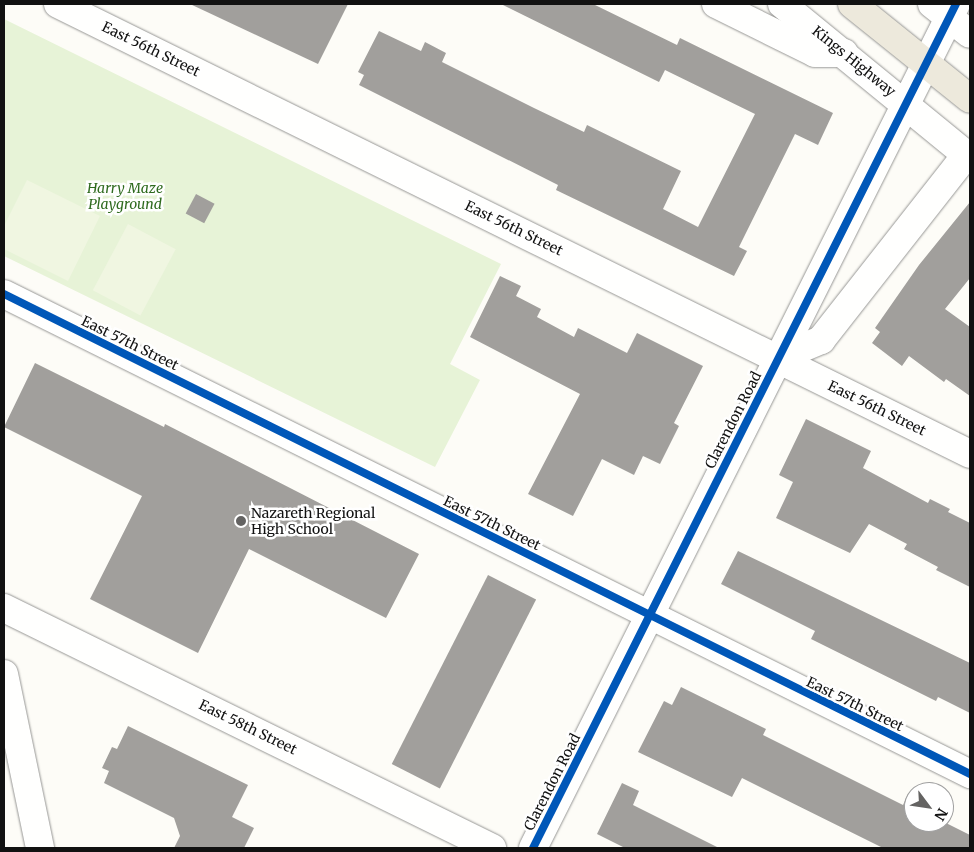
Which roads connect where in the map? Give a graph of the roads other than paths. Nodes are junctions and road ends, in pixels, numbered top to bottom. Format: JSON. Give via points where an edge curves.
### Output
{"nodes":[{"id":1,"x":58,"y":4,"type":"edge"},
{"id":2,"x":716,"y":4,"type":"edge"},
{"id":3,"x":782,"y":4,"type":"edge"},
{"id":4,"x":852,"y":4,"type":"edge"},
{"id":5,"x":952,"y":15,"type":"edge"},
{"id":6,"x":844,"y":53,"type":"junction"},
{"id":7,"x":926,"y":64,"type":"junction"},
{"id":8,"x":970,"y":99,"type":"edge"},
{"id":9,"x":906,"y":103,"type":"junction"},
{"id":10,"x":968,"y":156,"type":"edge"},
{"id":11,"x":4,"y":294,"type":"edge"},
{"id":12,"x":778,"y":358,"type":"junction"},
{"id":13,"x":970,"y":454,"type":"edge"},
{"id":14,"x":4,"y":608,"type":"edge"},
{"id":15,"x":650,"y":615,"type":"junction"},
{"id":16,"x":4,"y":674,"type":"edge"},
{"id":17,"x":970,"y":774,"type":"edge"},
{"id":18,"x":40,"y":848,"type":"edge"},
{"id":19,"x":492,"y":848,"type":"edge"},
{"id":20,"x":533,"y":848,"type":"edge"}],
"edges":[{"from":1,"to":12,"type":"street","name":"East 56th Street"},
{"from":2,"to":6,"type":"street","via":[[815,53]]},
{"from":3,"to":6,"type":"street","name":"Kings Highway"},
{"from":4,"to":7,"type":"main road"},
{"from":5,"to":7,"type":"street","name":"Clarendon Road"},
{"from":6,"to":9,"type":"street","name":"Kings Highway"},
{"from":7,"to":8,"type":"main road"},
{"from":7,"to":9,"type":"street","name":"Clarendon Road"},
{"from":9,"to":10,"type":"street","name":"Kings Highway"},
{"from":9,"to":12,"type":"street","name":"Clarendon Road"},
{"from":10,"to":12,"type":"street","via":[[821,340]]},
{"from":11,"to":15,"type":"street","name":"East 57th Street"},
{"from":12,"to":13,"type":"street","name":"East 56th Street"},
{"from":12,"to":15,"type":"street","name":"Clarendon Road"},
{"from":14,"to":19,"type":"street","name":"East 58th Street"},
{"from":15,"to":17,"type":"street","name":"East 57th Street"},
{"from":15,"to":20,"type":"street","name":"Clarendon Road"},
{"from":16,"to":18,"type":"street"}]}
